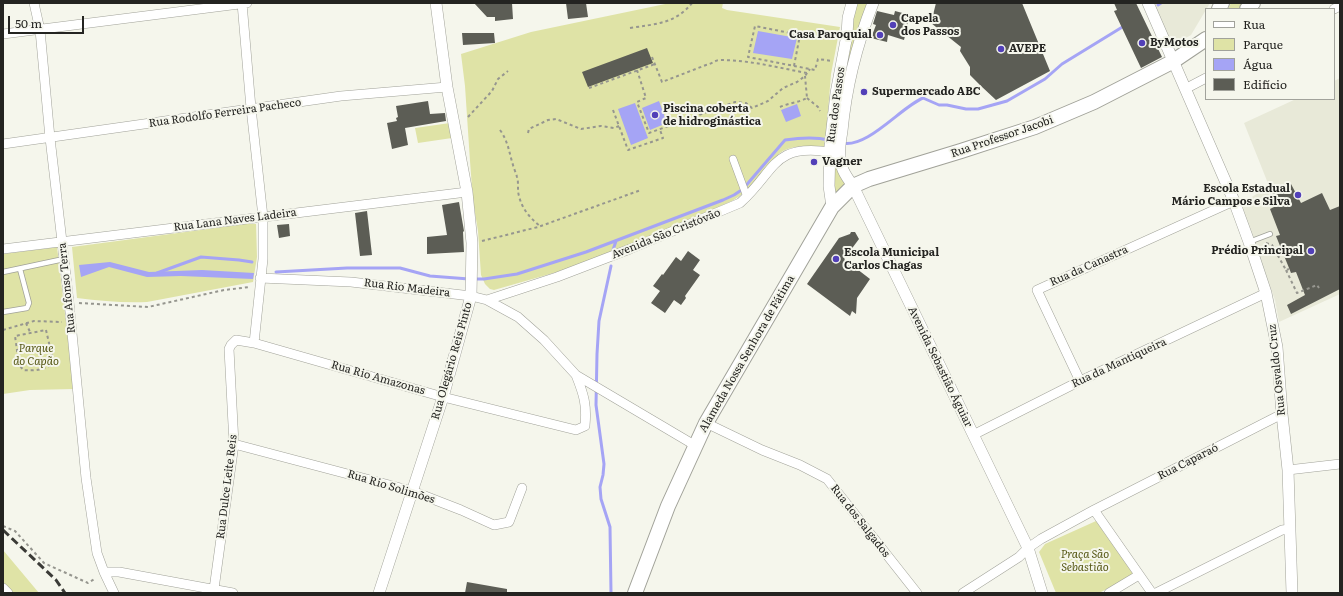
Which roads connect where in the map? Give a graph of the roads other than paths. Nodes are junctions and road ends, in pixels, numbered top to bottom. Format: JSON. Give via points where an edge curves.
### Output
{"nodes":[{"id":1,"x":34,"y":3,"type":"edge"},
{"id":2,"x":244,"y":3,"type":"edge"},
{"id":3,"x":436,"y":3,"type":"edge"},
{"id":4,"x":852,"y":3,"type":"edge"},
{"id":5,"x":873,"y":3,"type":"edge"},
{"id":6,"x":1148,"y":3,"type":"edge"},
{"id":7,"x":1205,"y":29,"type":"edge"},
{"id":8,"x":40,"y":30,"type":"junction"},
{"id":9,"x":3,"y":34,"type":"edge"},
{"id":10,"x":1205,"y":40,"type":"edge"},
{"id":11,"x":1177,"y":59,"type":"junction"},
{"id":12,"x":1205,"y":79,"type":"edge"},
{"id":13,"x":447,"y":87,"type":"junction"},
{"id":14,"x":1185,"y":89,"type":"junction"},
{"id":15,"x":251,"y":108,"type":"junction"},
{"id":16,"x":50,"y":138,"type":"junction"},
{"id":17,"x":3,"y":144,"type":"edge"},
{"id":18,"x":834,"y":144,"type":"junction"},
{"id":19,"x":733,"y":159,"type":"dead end"},
{"id":20,"x":853,"y":186,"type":"junction"},
{"id":21,"x":466,"y":192,"type":"junction"},
{"id":22,"x":747,"y":197,"type":"junction"},
{"id":23,"x":1234,"y":201,"type":"junction"},
{"id":24,"x":832,"y":207,"type":"junction"},
{"id":25,"x":263,"y":217,"type":"junction"},
{"id":26,"x":1270,"y":234,"type":"dead end"},
{"id":27,"x":1252,"y":241,"type":"junction"},
{"id":28,"x":62,"y":242,"type":"junction"},
{"id":29,"x":3,"y":249,"type":"edge"},
{"id":30,"x":64,"y":259,"type":"junction"},
{"id":31,"x":20,"y":270,"type":"junction"},
{"id":32,"x":3,"y":272,"type":"edge"},
{"id":33,"x":260,"y":282,"type":"junction"},
{"id":34,"x":472,"y":285,"type":"junction"},
{"id":35,"x":1266,"y":293,"type":"junction"},
{"id":36,"x":487,"y":300,"type":"junction"},
{"id":37,"x":3,"y":312,"type":"edge"},
{"id":38,"x":236,"y":340,"type":"joint"},
{"id":39,"x":254,"y":343,"type":"junction"},
{"id":40,"x":576,"y":376,"type":"junction"},
{"id":41,"x":1080,"y":381,"type":"junction"},
{"id":42,"x":443,"y":397,"type":"junction"},
{"id":43,"x":1282,"y":414,"type":"junction"},
{"id":44,"x":706,"y":423,"type":"junction"},
{"id":45,"x":973,"y":435,"type":"junction"},
{"id":46,"x":234,"y":444,"type":"junction"},
{"id":47,"x":696,"y":446,"type":"junction"},
{"id":48,"x":1340,"y":464,"type":"edge"},
{"id":49,"x":1288,"y":470,"type":"junction"},
{"id":50,"x":522,"y":488,"type":"dead end"},
{"id":51,"x":412,"y":491,"type":"junction"},
{"id":52,"x":1094,"y":510,"type":"junction"},
{"id":53,"x":1290,"y":529,"type":"junction"},
{"id":54,"x":1028,"y":548,"type":"junction"},
{"id":55,"x":104,"y":572,"type":"junction"},
{"id":56,"x":1139,"y":575,"type":"junction"},
{"id":57,"x":3,"y":588,"type":"edge"},
{"id":58,"x":214,"y":589,"type":"junction"},
{"id":59,"x":8,"y":593,"type":"edge"},
{"id":60,"x":114,"y":593,"type":"edge"},
{"id":61,"x":233,"y":593,"type":"edge"},
{"id":62,"x":380,"y":593,"type":"edge"},
{"id":63,"x":635,"y":593,"type":"edge"},
{"id":64,"x":917,"y":593,"type":"edge"},
{"id":65,"x":963,"y":593,"type":"edge"},
{"id":66,"x":1042,"y":593,"type":"edge"},
{"id":67,"x":1109,"y":593,"type":"edge"},
{"id":68,"x":1152,"y":593,"type":"edge"},
{"id":69,"x":1156,"y":593,"type":"edge"},
{"id":70,"x":1292,"y":593,"type":"edge"}],
"edges":[{"from":1,"to":8,"type":"street","name":"Rua Afonso Terra"},
{"from":2,"to":8,"type":"street"},
{"from":2,"to":15,"type":"street"},
{"from":3,"to":13,"type":"street","name":"Rua Olegário Reis Pinto"},
{"from":4,"to":18,"type":"street","name":"Rua dos Passos","via":[[836,93]]},
{"from":5,"to":18,"type":"street","name":"Rua dos Passos","via":[[855,60]]},
{"from":6,"to":11,"type":"street","name":"Rua Osvaldo Cruz"},
{"from":7,"to":11,"type":"main road"},
{"from":8,"to":9,"type":"street"},
{"from":8,"to":16,"type":"street","name":"Rua Afonso Terra"},
{"from":10,"to":11,"type":"main road"},
{"from":11,"to":14,"type":"street","name":"Rua Osvaldo Cruz"},
{"from":11,"to":20,"type":"main road","name":"Rua Professor Jacobi","via":[[1094,102],[1035,127],[961,152],[869,178]]},
{"from":12,"to":14,"type":"street"},
{"from":13,"to":15,"type":"street","name":"Rua Rodolfo Ferreira Pacheco","via":[[341,96]]},
{"from":13,"to":21,"type":"street","name":"Rua Olegário Reis Pinto"},
{"from":14,"to":23,"type":"street","name":"Rua Osvaldo Cruz"},
{"from":15,"to":16,"type":"street","name":"Rua Rodolfo Ferreira Pacheco"},
{"from":15,"to":25,"type":"street"},
{"from":16,"to":17,"type":"street","name":"Rua Rodolfo Ferreira Pacheco"},
{"from":16,"to":28,"type":"street","name":"Rua Afonso Terra"},
{"from":18,"to":20,"type":"street","name":"Rua dos Passos","via":[[842,167]]},
{"from":18,"to":22,"type":"street","name":"Avenida São Cristóvão","via":[[818,150],[795,151],[783,156]]},
{"from":18,"to":24,"type":"street","name":"Rua dos Passos","via":[[829,186]]},
{"from":19,"to":22,"type":"street"},
{"from":20,"to":24,"type":"main road","name":"Rua Professor Jacobi"},
{"from":20,"to":45,"type":"street","name":"Avenida Sebastião Águiar"},
{"from":21,"to":25,"type":"street","name":"Rua Lana Naves Ladeira"},
{"from":21,"to":34,"type":"street","name":"Rua Olegário Reis Pinto","via":[[472,243]]},
{"from":22,"to":36,"type":"street","name":"Avenida São Cristóvão","via":[[740,203],[630,249]]},
{"from":23,"to":27,"type":"street","name":"Rua Osvaldo Cruz"},
{"from":23,"to":41,"type":"street","name":"Rua da Canastra","via":[[1037,290]]},
{"from":24,"to":44,"type":"main road","name":"Alameda Nossa Senhora de Fátima"},
{"from":25,"to":28,"type":"street","name":"Rua Lana Naves Ladeira"},
{"from":25,"to":33,"type":"street"},
{"from":26,"to":27,"type":"lane"},
{"from":27,"to":35,"type":"street","name":"Rua Osvaldo Cruz"},
{"from":28,"to":29,"type":"street","name":"Rua Lana Naves Ladeira"},
{"from":28,"to":30,"type":"street","name":"Rua Afonso Terra"},
{"from":30,"to":31,"type":"lane"},
{"from":30,"to":55,"type":"street","name":"Rua Afonso Terra","via":[[86,478],[97,552]]},
{"from":31,"to":32,"type":"lane"},
{"from":31,"to":37,"type":"lane","via":[[29,303],[27,308]]},
{"from":33,"to":34,"type":"street","name":"Rua Rio Madeira"},
{"from":33,"to":39,"type":"street"},
{"from":34,"to":36,"type":"street","name":"Rua Rio Madeira"},
{"from":34,"to":42,"type":"street","name":"Rua Olegário Reis Pinto"},
{"from":35,"to":41,"type":"street","name":"Rua da Mantiqueira"},
{"from":35,"to":43,"type":"street","name":"Rua Osvaldo Cruz","via":[[1277,347]]},
{"from":36,"to":40,"type":"street","name":"Rua Rio Madeira","via":[[518,317],[544,340]]},
{"from":38,"to":39,"type":"street","name":"Rua Rio Amazonas"},
{"from":38,"to":46,"type":"street","name":"Rua Dulce Leite Reis","via":[[229,349]]},
{"from":39,"to":42,"type":"street","name":"Rua Rio Amazonas"},
{"from":40,"to":42,"type":"street","name":"Rua Rio Amazonas","via":[[584,395],[586,412],[585,426],[576,430]]},
{"from":40,"to":47,"type":"street","name":"Rua Rio Madeira"},
{"from":41,"to":45,"type":"street","name":"Rua da Mantiqueira"},
{"from":42,"to":51,"type":"street","name":"Rua Olegário Reis Pinto"},
{"from":43,"to":49,"type":"street","name":"Rua Osvaldo Cruz"},
{"from":43,"to":52,"type":"street","name":"Rua Caparaó"},
{"from":44,"to":47,"type":"main road","name":"Alameda Nossa Senhora de Fátima"},
{"from":44,"to":64,"type":"street","name":"Rua dos Salgados","via":[[827,479]]},
{"from":45,"to":54,"type":"street","name":"Avenida Sebastião Águiar"},
{"from":46,"to":51,"type":"street","name":"Rua Rio Solimões"},
{"from":46,"to":58,"type":"street","name":"Rua Dulce Leite Reis"},
{"from":47,"to":63,"type":"main road","name":"Alameda Nossa Senhora de Fátima","via":[[668,506]]},
{"from":48,"to":49,"type":"street"},
{"from":49,"to":53,"type":"street","name":"Rua Osvaldo Cruz"},
{"from":50,"to":51,"type":"street","name":"Rua Rio Solimões","via":[[510,522],[494,525]]},
{"from":51,"to":62,"type":"street","name":"Rua Olegário Reis Pinto"},
{"from":52,"to":54,"type":"street"},
{"from":52,"to":56,"type":"street"},
{"from":53,"to":69,"type":"street","via":[[1282,530]]},
{"from":53,"to":70,"type":"street","name":"Rua Osvaldo Cruz"},
{"from":54,"to":65,"type":"street"},
{"from":54,"to":66,"type":"street"},
{"from":55,"to":58,"type":"street","via":[[119,572]]},
{"from":55,"to":60,"type":"street","name":"Rua Afonso Terra"},
{"from":56,"to":67,"type":"street"},
{"from":56,"to":68,"type":"street"},
{"from":57,"to":59,"type":"street"},
{"from":58,"to":61,"type":"street"}]}
